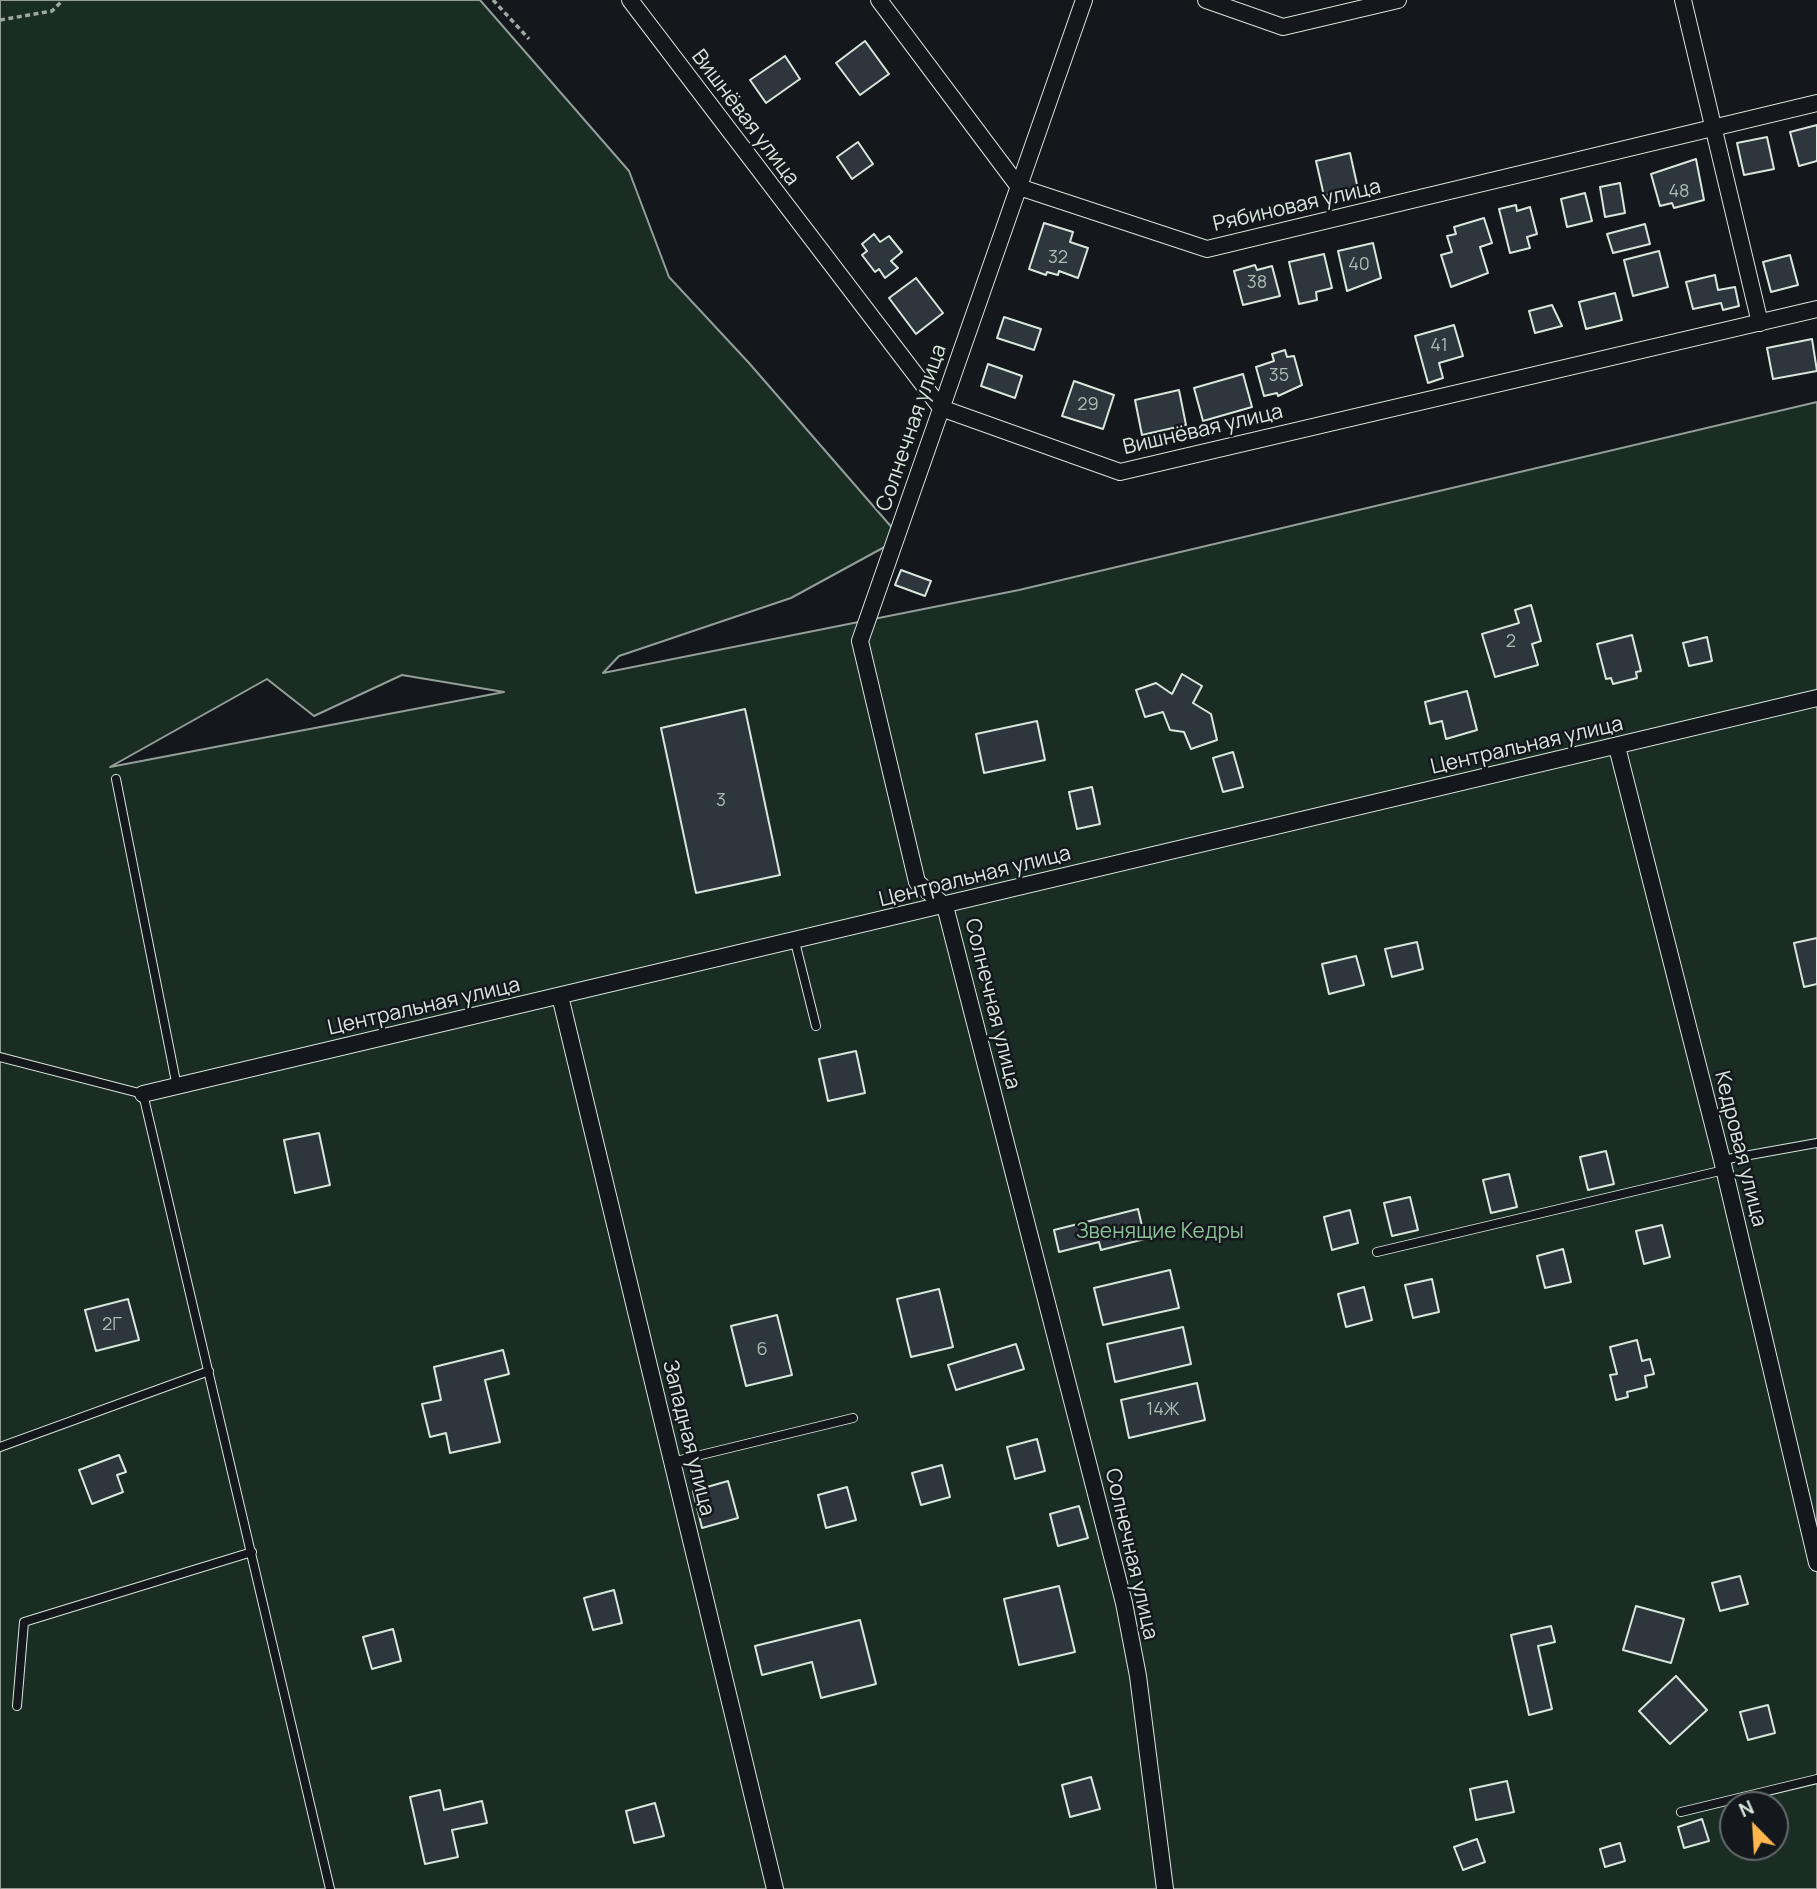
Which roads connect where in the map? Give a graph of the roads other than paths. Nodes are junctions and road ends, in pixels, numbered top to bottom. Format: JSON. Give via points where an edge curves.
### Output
{"nodes":[{"id":1,"x":630,"y":0,"type":"edge"},
{"id":2,"x":879,"y":0,"type":"edge"},
{"id":3,"x":1084,"y":0,"type":"edge"},
{"id":4,"x":1206,"y":0,"type":"edge"},
{"id":5,"x":1398,"y":0,"type":"edge"},
{"id":6,"x":1683,"y":0,"type":"edge"},
{"id":7,"x":1817,"y":103,"type":"edge"},
{"id":8,"x":1713,"y":128,"type":"junction"},
{"id":9,"x":1019,"y":187,"type":"junction"},
{"id":10,"x":1817,"y":309,"type":"edge"},
{"id":11,"x":1760,"y":323,"type":"junction"},
{"id":12,"x":941,"y":408,"type":"junction"},
{"id":13,"x":1817,"y":698,"type":"edge"},
{"id":14,"x":1617,"y":747,"type":"junction"},
{"id":15,"x":116,"y":779,"type":"dead end"},
{"id":16,"x":945,"y":906,"type":"junction"},
{"id":17,"x":795,"y":942,"type":"junction"},
{"id":18,"x":559,"y":996,"type":"junction"},
{"id":19,"x":816,"y":1026,"type":"dead end"},
{"id":20,"x":0,"y":1057,"type":"edge"},
{"id":21,"x":177,"y":1087,"type":"junction"},
{"id":22,"x":143,"y":1094,"type":"junction"},
{"id":23,"x":1817,"y":1143,"type":"edge"},
{"id":24,"x":1723,"y":1165,"type":"junction"},
{"id":25,"x":1377,"y":1252,"type":"dead end"},
{"id":26,"x":209,"y":1371,"type":"junction"},
{"id":27,"x":853,"y":1418,"type":"dead end"},
{"id":28,"x":0,"y":1447,"type":"edge"},
{"id":29,"x":672,"y":1462,"type":"junction"},
{"id":30,"x":252,"y":1552,"type":"junction"},
{"id":31,"x":1817,"y":1563,"type":"edge"},
{"id":32,"x":17,"y":1706,"type":"dead end"},
{"id":33,"x":1817,"y":1779,"type":"edge"},
{"id":34,"x":1681,"y":1812,"type":"dead end"},
{"id":35,"x":331,"y":1889,"type":"edge"},
{"id":36,"x":775,"y":1889,"type":"edge"},
{"id":37,"x":1165,"y":1889,"type":"edge"}],
"edges":[{"from":1,"to":12,"type":"street","name":"Вишнёвая улица"},
{"from":2,"to":9,"type":"street"},
{"from":3,"to":9,"type":"street","name":"Солнечная улица"},
{"from":4,"to":5,"type":"street","via":[[1283,27]]},
{"from":6,"to":8,"type":"street"},
{"from":7,"to":8,"type":"street","name":"Рябиновая улица"},
{"from":8,"to":9,"type":"street","name":"Рябиновая улица","via":[[1207,249]]},
{"from":8,"to":11,"type":"street"},
{"from":9,"to":12,"type":"street","name":"Солнечная улица"},
{"from":10,"to":11,"type":"street","name":"Вишнёвая улица"},
{"from":11,"to":12,"type":"street","name":"Вишнёвая улица","via":[[1120,472]]},
{"from":12,"to":16,"type":"street","name":"Солнечная улица","via":[[860,641],[917,882]]},
{"from":13,"to":14,"type":"street","name":"Центральная улица"},
{"from":14,"to":16,"type":"street","name":"Центральная улица"},
{"from":14,"to":24,"type":"street","name":"Кедровая улица"},
{"from":15,"to":21,"type":"lane"},
{"from":16,"to":17,"type":"street","name":"Центральная улица"},
{"from":16,"to":37,"type":"street","name":"Солнечная улица","via":[[1124,1603]]},
{"from":17,"to":18,"type":"street","name":"Центральная улица"},
{"from":17,"to":19,"type":"lane"},
{"from":18,"to":21,"type":"street","name":"Центральная улица"},
{"from":18,"to":29,"type":"street","name":"Западная улица"},
{"from":20,"to":22,"type":"lane"},
{"from":21,"to":22,"type":"street","name":"Центральная улица"},
{"from":22,"to":26,"type":"lane"},
{"from":23,"to":24,"type":"lane"},
{"from":24,"to":25,"type":"lane"},
{"from":24,"to":31,"type":"street","name":"Кедровая улица"},
{"from":26,"to":28,"type":"lane"},
{"from":26,"to":30,"type":"lane"},
{"from":27,"to":29,"type":"lane"},
{"from":29,"to":36,"type":"street","name":"Западная улица"},
{"from":30,"to":32,"type":"lane","via":[[24,1622]]},
{"from":30,"to":35,"type":"lane"},
{"from":33,"to":34,"type":"lane"}]}
